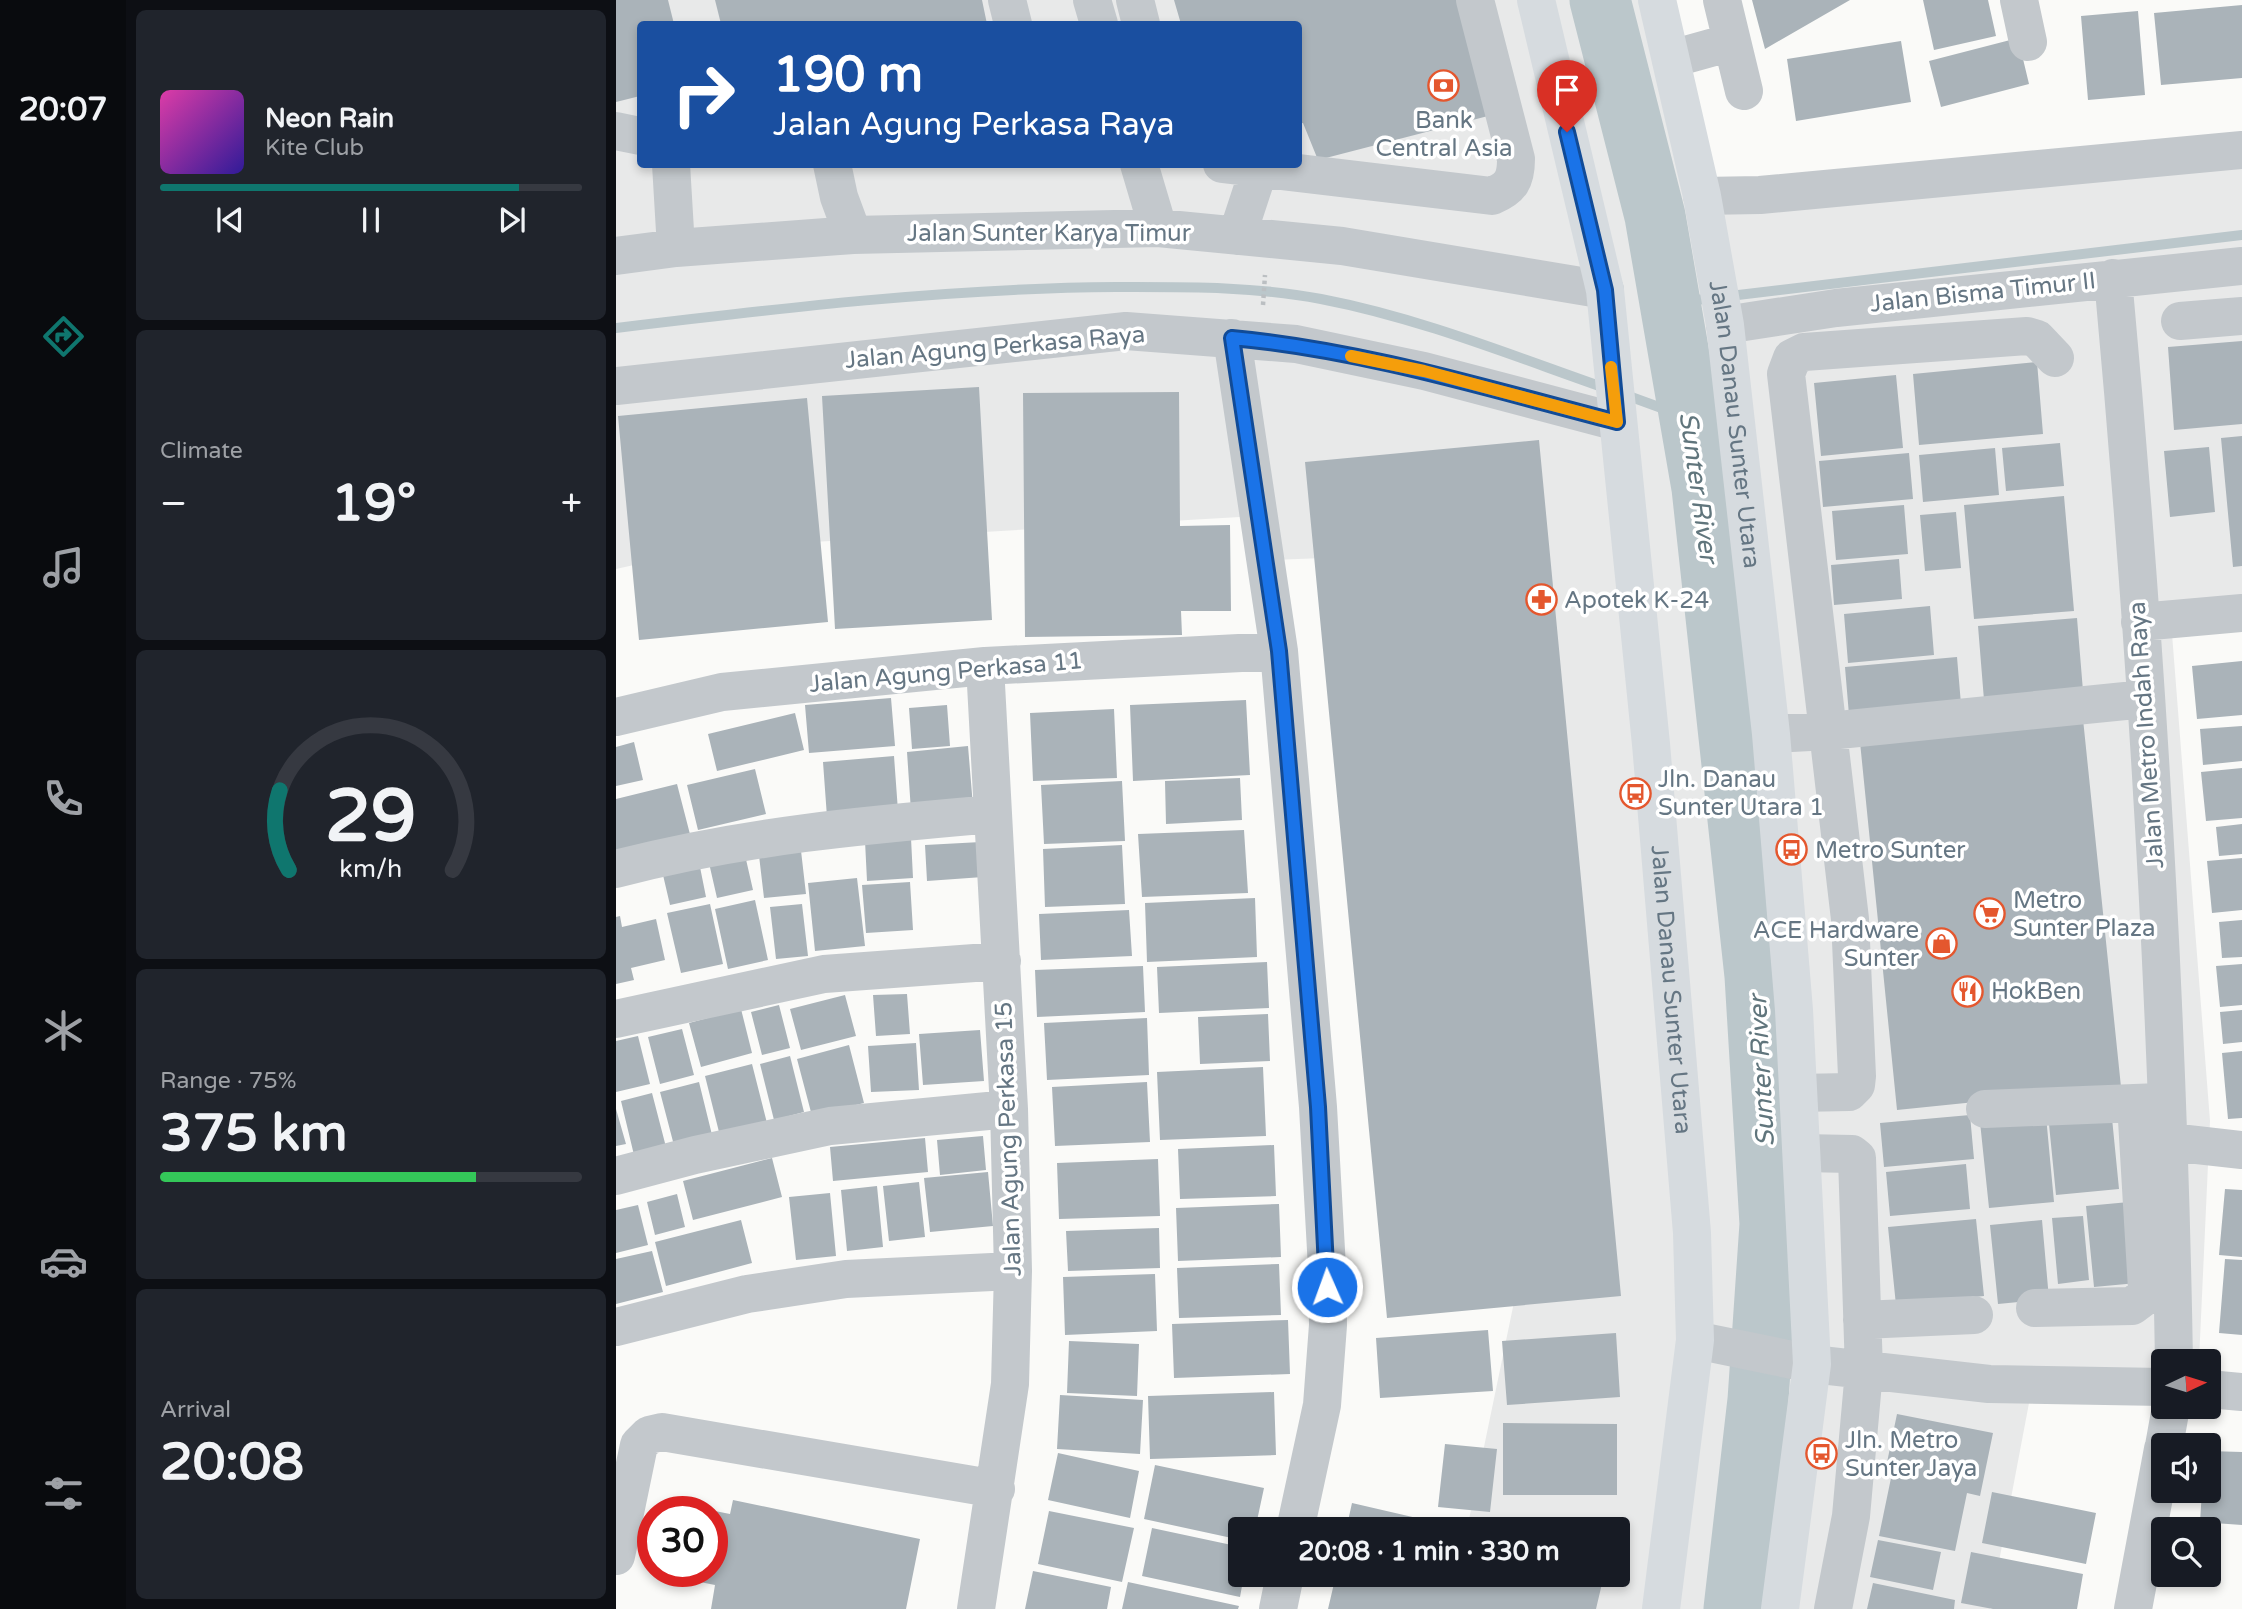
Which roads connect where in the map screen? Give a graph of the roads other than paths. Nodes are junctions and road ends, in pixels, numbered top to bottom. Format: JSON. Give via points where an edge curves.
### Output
{"nodes":[{"id":1,"x":1007,"y":0,"type":"edge"},
{"id":2,"x":1092,"y":0,"type":"edge"},
{"id":3,"x":1135,"y":0,"type":"edge"},
{"id":4,"x":1475,"y":0,"type":"edge"},
{"id":5,"x":1536,"y":0,"type":"edge"},
{"id":6,"x":1657,"y":0,"type":"edge"},
{"id":7,"x":1722,"y":0,"type":"edge"},
{"id":8,"x":2019,"y":0,"type":"edge"},
{"id":9,"x":1012,"y":21,"type":"edge"},
{"id":10,"x":1098,"y":21,"type":"edge"},
{"id":11,"x":1140,"y":21,"type":"edge"},
{"id":12,"x":1732,"y":42,"type":"junction"},
{"id":13,"x":2028,"y":42,"type":"dead end"},
{"id":14,"x":1671,"y":59,"type":"junction"},
{"id":15,"x":1744,"y":91,"type":"dead end"},
{"id":16,"x":616,"y":131,"type":"edge"},
{"id":17,"x":637,"y":135,"type":"edge"},
{"id":18,"x":2242,"y":150,"type":"edge"},
{"id":19,"x":671,"y":168,"type":"edge"},
{"id":20,"x":833,"y":168,"type":"edge"},
{"id":21,"x":1140,"y":168,"type":"edge"},
{"id":22,"x":1252,"y":168,"type":"edge"},
{"id":23,"x":1259,"y":169,"type":"junction"},
{"id":24,"x":1702,"y":196,"type":"junction"},
{"id":25,"x":1158,"y":228,"type":"junction"},
{"id":26,"x":853,"y":235,"type":"junction"},
{"id":27,"x":1237,"y":236,"type":"junction"},
{"id":28,"x":676,"y":248,"type":"junction"},
{"id":29,"x":616,"y":256,"type":"edge"},
{"id":30,"x":2242,"y":266,"type":"edge"},
{"id":31,"x":2113,"y":278,"type":"junction"},
{"id":32,"x":1606,"y":299,"type":"junction"},
{"id":33,"x":1836,"y":308,"type":"junction"},
{"id":34,"x":2242,"y":316,"type":"edge"},
{"id":35,"x":1724,"y":317,"type":"junction"},
{"id":36,"x":2180,"y":321,"type":"dead end"},
{"id":37,"x":1232,"y":338,"type":"junction"},
{"id":38,"x":1840,"y":349,"type":"junction"},
{"id":39,"x":2055,"y":358,"type":"dead end"},
{"id":40,"x":616,"y":386,"type":"edge"},
{"id":41,"x":1615,"y":410,"type":"junction"},
{"id":42,"x":2242,"y":613,"type":"edge"},
{"id":43,"x":2140,"y":622,"type":"junction"},
{"id":44,"x":1279,"y":651,"type":"junction"},
{"id":45,"x":985,"y":666,"type":"junction"},
{"id":46,"x":2145,"y":699,"type":"junction"},
{"id":47,"x":616,"y":717,"type":"edge"},
{"id":48,"x":1829,"y":732,"type":"junction"},
{"id":49,"x":1771,"y":734,"type":"junction"},
{"id":50,"x":993,"y":814,"type":"junction"},
{"id":51,"x":616,"y":869,"type":"edge"},
{"id":52,"x":1002,"y":961,"type":"junction"},
{"id":53,"x":616,"y":1019,"type":"edge"},
{"id":54,"x":1798,"y":1093,"type":"junction"},
{"id":55,"x":2152,"y":1102,"type":"junction"},
{"id":56,"x":1009,"y":1109,"type":"junction"},
{"id":57,"x":1985,"y":1109,"type":"dead end"},
{"id":58,"x":2170,"y":1142,"type":"junction"},
{"id":59,"x":2242,"y":1150,"type":"edge"},
{"id":60,"x":1802,"y":1153,"type":"junction"},
{"id":61,"x":616,"y":1176,"type":"edge"},
{"id":62,"x":1013,"y":1271,"type":"junction"},
{"id":63,"x":2035,"y":1308,"type":"dead end"},
{"id":64,"x":1973,"y":1315,"type":"dead end"},
{"id":65,"x":1862,"y":1320,"type":"junction"},
{"id":66,"x":616,"y":1327,"type":"edge"},
{"id":67,"x":1709,"y":1343,"type":"junction"},
{"id":68,"x":2174,"y":1349,"type":"edge"},
{"id":69,"x":1800,"y":1362,"type":"junction"},
{"id":70,"x":1864,"y":1371,"type":"junction"},
{"id":71,"x":2151,"y":1387,"type":"edge"},
{"id":72,"x":2221,"y":1390,"type":"edge"},
{"id":73,"x":2242,"y":1391,"type":"edge"},
{"id":74,"x":996,"y":1489,"type":"junction"},
{"id":75,"x":2153,"y":1503,"type":"edge"},
{"id":76,"x":1298,"y":1517,"type":"edge"},
{"id":77,"x":616,"y":1556,"type":"edge"},
{"id":78,"x":1283,"y":1587,"type":"edge"},
{"id":79,"x":976,"y":1609,"type":"edge"},
{"id":80,"x":1278,"y":1609,"type":"edge"},
{"id":81,"x":1661,"y":1609,"type":"edge"},
{"id":82,"x":1780,"y":1609,"type":"edge"},
{"id":83,"x":1833,"y":1609,"type":"edge"},
{"id":84,"x":2133,"y":1609,"type":"edge"}],
"edges":[{"from":1,"to":9,"type":"street"},
{"from":2,"to":10,"type":"street"},
{"from":3,"to":11,"type":"street"},
{"from":4,"to":23,"type":"street","via":[[1516,159],[1516,174],[1509,188],[1492,196]]},
{"from":5,"to":32,"type":"main road","name":"Jalan Danau Sunter Utara"},
{"from":6,"to":14,"type":"main road","name":"Jalan Danau Sunter Utara"},
{"from":7,"to":12,"type":"street"},
{"from":8,"to":13,"type":"street"},
{"from":12,"to":14,"type":"street"},
{"from":12,"to":15,"type":"street"},
{"from":14,"to":24,"type":"main road","name":"Jalan Danau Sunter Utara"},
{"from":16,"to":17,"type":"street"},
{"from":18,"to":24,"type":"street","via":[[1760,195]]},
{"from":19,"to":28,"type":"street"},
{"from":20,"to":26,"type":"street"},
{"from":21,"to":25,"type":"street"},
{"from":22,"to":23,"type":"street"},
{"from":23,"to":27,"type":"street"},
{"from":24,"to":35,"type":"main road","name":"Jalan Danau Sunter Utara"},
{"from":25,"to":26,"type":"street","name":"Jalan Sunter Karya Timur"},
{"from":25,"to":27,"type":"street","name":"Jalan Sunter Karya Timur"},
{"from":26,"to":28,"type":"street","name":"Jalan Sunter Karya Timur"},
{"from":27,"to":32,"type":"street","name":"Jalan Sunter Karya Timur","via":[[1342,246]]},
{"from":28,"to":29,"type":"street","name":"Jalan Sunter Karya Timur"},
{"from":30,"to":31,"type":"street","name":"Jalan Bisma Timur II"},
{"from":31,"to":33,"type":"street","name":"Jalan Bisma Timur II"},
{"from":31,"to":43,"type":"street","name":"Jalan Metro Indah Raya"},
{"from":32,"to":41,"type":"main road","name":"Jalan Danau Sunter Utara"},
{"from":33,"to":35,"type":"street","name":"Jalan Bisma Timur II"},
{"from":33,"to":38,"type":"street"},
{"from":34,"to":36,"type":"street"},
{"from":35,"to":49,"type":"main road","name":"Jalan Danau Sunter Utara"},
{"from":37,"to":40,"type":"street","name":"Jalan Agung Perkasa Raya","via":[[1126,331]]},
{"from":37,"to":41,"type":"street","name":"Jalan Agung Perkasa Raya","via":[[1296,344]]},
{"from":37,"to":44,"type":"street"},
{"from":38,"to":39,"type":"street","via":[[2027,336],[2037,339]]},
{"from":38,"to":48,"type":"street","via":[[1804,352],[1792,358],[1786,373]]},
{"from":41,"to":67,"type":"main road","name":"Jalan Danau Sunter Utara","via":[[1651,744],[1692,1233]]},
{"from":42,"to":43,"type":"street"},
{"from":43,"to":46,"type":"street","name":"Jalan Metro Indah Raya"},
{"from":44,"to":45,"type":"street","name":"Jalan Agung Perkasa 11"},
{"from":44,"to":76,"type":"street","via":[[1318,1107],[1327,1268],[1322,1405]]},
{"from":45,"to":47,"type":"street","name":"Jalan Agung Perkasa 11","via":[[722,692]]},
{"from":45,"to":50,"type":"street","name":"Jalan Agung Perkasa 15"},
{"from":46,"to":48,"type":"street"},
{"from":46,"to":55,"type":"street","name":"Jalan Metro Indah Raya"},
{"from":48,"to":49,"type":"street"},
{"from":48,"to":54,"type":"street","via":[[1850,919],[1857,1076],[1849,1092]]},
{"from":49,"to":54,"type":"main road","name":"Jalan Danau Sunter Utara"},
{"from":50,"to":51,"type":"street","via":[[802,831]]},
{"from":50,"to":52,"type":"street","name":"Jalan Agung Perkasa 15"},
{"from":52,"to":53,"type":"street","via":[[824,974]]},
{"from":52,"to":56,"type":"street","name":"Jalan Agung Perkasa 15"},
{"from":54,"to":60,"type":"main road","name":"Jalan Danau Sunter Utara"},
{"from":55,"to":57,"type":"street"},
{"from":55,"to":58,"type":"street","name":"Jalan Metro Indah Raya"},
{"from":55,"to":63,"type":"street","via":[[2144,1297],[2132,1306]]},
{"from":56,"to":61,"type":"street","via":[[830,1126]]},
{"from":56,"to":62,"type":"street","name":"Jalan Agung Perkasa 15"},
{"from":58,"to":59,"type":"street"},
{"from":58,"to":68,"type":"street","name":"Jalan Metro Indah Raya"},
{"from":60,"to":65,"type":"street","via":[[1852,1154],[1857,1158]]},
{"from":60,"to":69,"type":"main road","name":"Jalan Danau Sunter Utara"},
{"from":62,"to":66,"type":"street","via":[[846,1279],[747,1294]]},
{"from":62,"to":74,"type":"street","name":"Jalan Agung Perkasa 15","via":[[1010,1384]]},
{"from":64,"to":65,"type":"street"},
{"from":65,"to":70,"type":"street"},
{"from":67,"to":69,"type":"street"},
{"from":67,"to":81,"type":"main road","name":"Jalan Danau Sunter Utara"},
{"from":69,"to":70,"type":"street"},
{"from":69,"to":82,"type":"main road","name":"Jalan Danau Sunter Utara"},
{"from":70,"to":71,"type":"street","via":[[1989,1384]]},
{"from":70,"to":83,"type":"street","via":[[1851,1516]]},
{"from":72,"to":73,"type":"street"},
{"from":74,"to":77,"type":"street","via":[[662,1432],[649,1435],[639,1445]]},
{"from":74,"to":79,"type":"street","name":"Jalan Agung Perkasa 15"},
{"from":75,"to":84,"type":"street"},
{"from":78,"to":80,"type":"street"}]}
